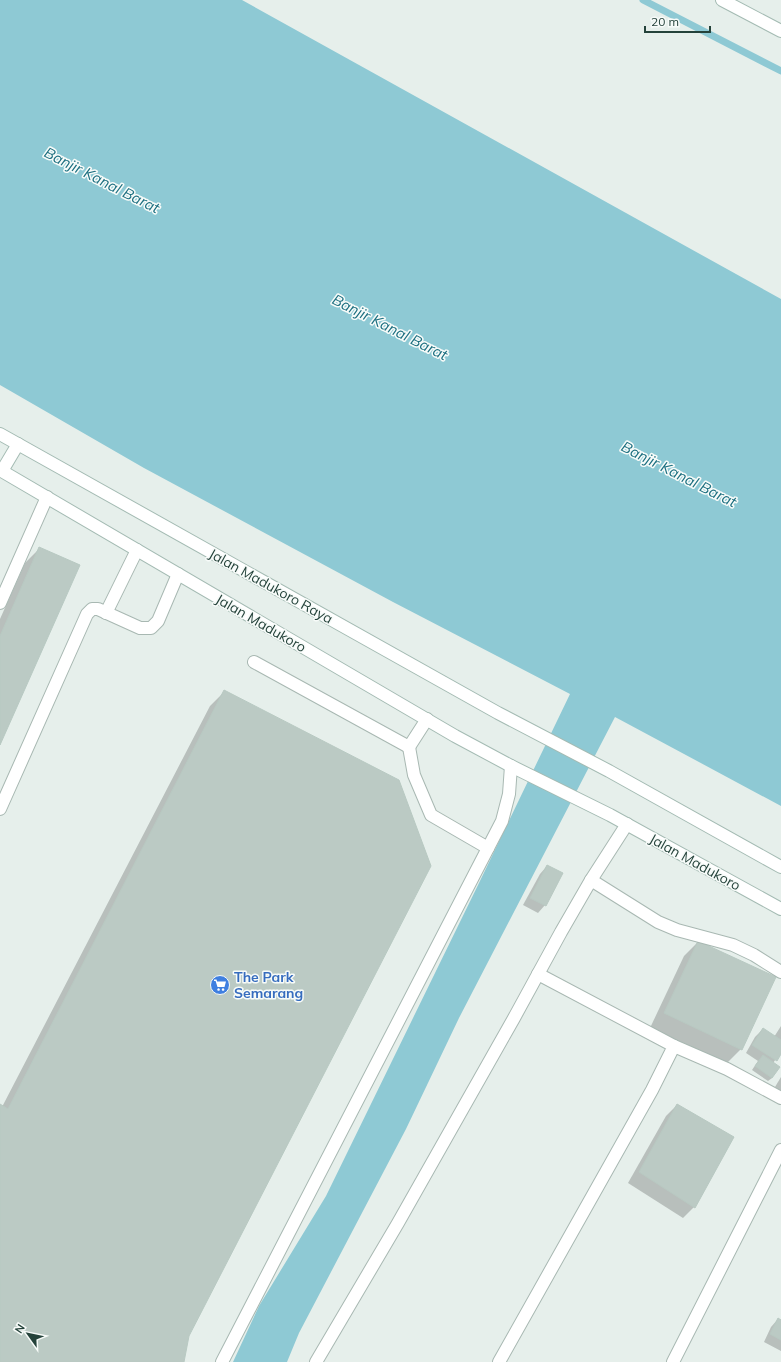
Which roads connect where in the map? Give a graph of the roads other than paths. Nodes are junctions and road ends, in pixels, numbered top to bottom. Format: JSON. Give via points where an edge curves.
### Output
{"nodes":[{"id":1,"x":722,"y":0,"type":"edge"},
{"id":2,"x":781,"y":31,"type":"edge"},
{"id":3,"x":0,"y":434,"type":"edge"},
{"id":4,"x":18,"y":444,"type":"junction"},
{"id":5,"x":1,"y":472,"type":"edge"},
{"id":6,"x":47,"y":497,"type":"junction"},
{"id":7,"x":137,"y":550,"type":"junction"},
{"id":8,"x":178,"y":574,"type":"junction"},
{"id":9,"x":0,"y":603,"type":"edge"},
{"id":10,"x":106,"y":613,"type":"junction"},
{"id":11,"x":254,"y":662,"type":"dead end"},
{"id":12,"x":427,"y":719,"type":"junction"},
{"id":13,"x":409,"y":747,"type":"junction"},
{"id":14,"x":511,"y":766,"type":"junction"},
{"id":15,"x":0,"y":809,"type":"edge"},
{"id":16,"x":627,"y":824,"type":"junction"},
{"id":17,"x":488,"y":848,"type":"junction"},
{"id":18,"x":781,"y":867,"type":"edge"},
{"id":19,"x":591,"y":880,"type":"junction"},
{"id":20,"x":781,"y":909,"type":"edge"},
{"id":21,"x":781,"y":972,"type":"edge"},
{"id":22,"x":538,"y":974,"type":"junction"},
{"id":23,"x":674,"y":1046,"type":"junction"},
{"id":24,"x":781,"y":1098,"type":"edge"},
{"id":25,"x":781,"y":1150,"type":"edge"},
{"id":26,"x":504,"y":1360,"type":"edge"},
{"id":27,"x":222,"y":1362,"type":"edge"},
{"id":28,"x":316,"y":1362,"type":"edge"},
{"id":29,"x":673,"y":1362,"type":"edge"}],
"edges":[{"from":1,"to":2,"type":"street"},
{"from":3,"to":4,"type":"street","name":"Jalan Madukoro Raya"},
{"from":4,"to":5,"type":"street"},
{"from":4,"to":18,"type":"street","name":"Jalan Madukoro Raya","via":[[542,737],[628,781]]},
{"from":5,"to":6,"type":"street","name":"Jalan Madukoro"},
{"from":6,"to":7,"type":"street","name":"Jalan Madukoro"},
{"from":6,"to":9,"type":"street"},
{"from":7,"to":8,"type":"street","name":"Jalan Madukoro"},
{"from":7,"to":10,"type":"street"},
{"from":8,"to":10,"type":"street","via":[[158,621],[151,628],[140,628]]},
{"from":8,"to":12,"type":"street","name":"Jalan Madukoro"},
{"from":10,"to":15,"type":"street","via":[[95,609],[86,614]]},
{"from":11,"to":13,"type":"street"},
{"from":12,"to":13,"type":"street"},
{"from":12,"to":14,"type":"street","name":"Jalan Madukoro"},
{"from":13,"to":17,"type":"street","via":[[414,775],[431,815]]},
{"from":14,"to":16,"type":"street","name":"Jalan Madukoro"},
{"from":14,"to":17,"type":"street","via":[[506,810]]},
{"from":16,"to":19,"type":"street"},
{"from":16,"to":20,"type":"street","name":"Jalan Madukoro"},
{"from":17,"to":27,"type":"street"},
{"from":19,"to":21,"type":"street","via":[[658,922],[677,930],[721,940],[754,955]]},
{"from":19,"to":22,"type":"street"},
{"from":22,"to":23,"type":"street"},
{"from":22,"to":28,"type":"street"},
{"from":23,"to":24,"type":"street","via":[[727,1069]]},
{"from":23,"to":26,"type":"street"},
{"from":25,"to":29,"type":"street"}]}
